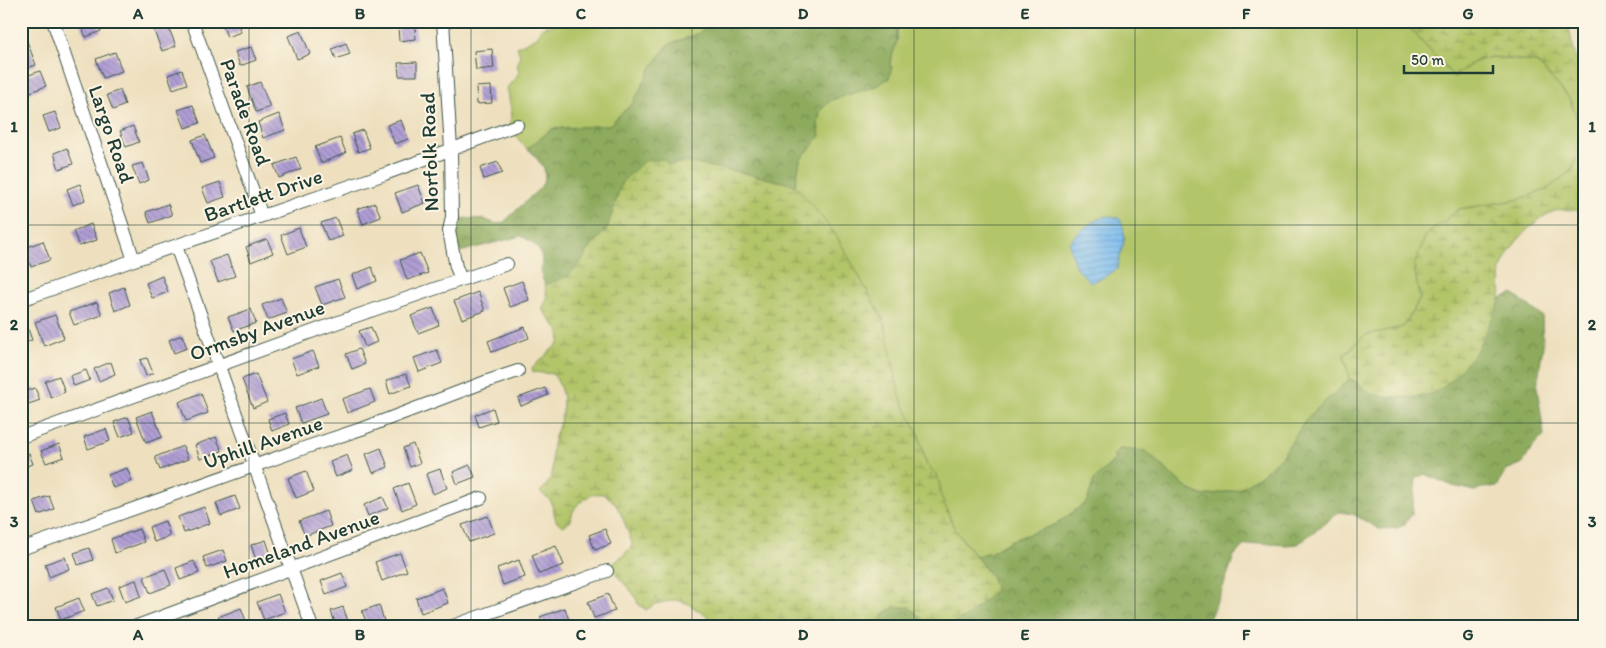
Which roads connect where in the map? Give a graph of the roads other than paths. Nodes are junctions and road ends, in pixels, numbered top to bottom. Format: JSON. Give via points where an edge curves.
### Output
{"nodes":[{"id":1,"x":53,"y":21,"type":"edge"},
{"id":2,"x":192,"y":21,"type":"edge"},
{"id":3,"x":443,"y":21,"type":"edge"},
{"id":4,"x":517,"y":125,"type":"dead end"},
{"id":5,"x":451,"y":149,"type":"junction"},
{"id":6,"x":262,"y":216,"type":"junction"},
{"id":7,"x":176,"y":246,"type":"junction"},
{"id":8,"x":134,"y":260,"type":"junction"},
{"id":9,"x":507,"y":264,"type":"dead end"},
{"id":10,"x":461,"y":279,"type":"junction"},
{"id":11,"x":21,"y":300,"type":"edge"},
{"id":12,"x":220,"y":365,"type":"junction"},
{"id":13,"x":518,"y":371,"type":"dead end"},
{"id":14,"x":21,"y":437,"type":"edge"},
{"id":15,"x":255,"y":465,"type":"junction"},
{"id":16,"x":482,"y":498,"type":"dead end"},
{"id":17,"x":21,"y":549,"type":"edge"},
{"id":18,"x":291,"y":568,"type":"junction"},
{"id":19,"x":607,"y":571,"type":"dead end"},
{"id":20,"x":134,"y":627,"type":"edge"},
{"id":21,"x":312,"y":627,"type":"edge"},
{"id":22,"x":450,"y":627,"type":"edge"}],
"edges":[{"from":1,"to":8,"type":"street","name":"Largo Road"},
{"from":2,"to":6,"type":"street","name":"Parade Road"},
{"from":3,"to":5,"type":"street","name":"Norfolk Road"},
{"from":4,"to":5,"type":"street","name":"Bartlett Drive"},
{"from":5,"to":6,"type":"street","name":"Bartlett Drive"},
{"from":5,"to":10,"type":"street","name":"Norfolk Road","via":[[452,217],[449,231]]},
{"from":6,"to":7,"type":"street","name":"Bartlett Drive"},
{"from":7,"to":8,"type":"street","name":"Bartlett Drive"},
{"from":7,"to":12,"type":"street"},
{"from":8,"to":11,"type":"street","name":"Bartlett Drive"},
{"from":9,"to":10,"type":"street","name":"Ormsby Avenue"},
{"from":10,"to":12,"type":"street","name":"Ormsby Avenue"},
{"from":12,"to":14,"type":"street","name":"Ormsby Avenue"},
{"from":12,"to":15,"type":"street"},
{"from":13,"to":15,"type":"street","name":"Uphill Avenue"},
{"from":15,"to":17,"type":"street","name":"Uphill Avenue"},
{"from":15,"to":18,"type":"street"},
{"from":16,"to":18,"type":"street","name":"Homeland Avenue"},
{"from":18,"to":20,"type":"street","name":"Homeland Avenue"},
{"from":18,"to":21,"type":"street"},
{"from":19,"to":22,"type":"street"}]}
